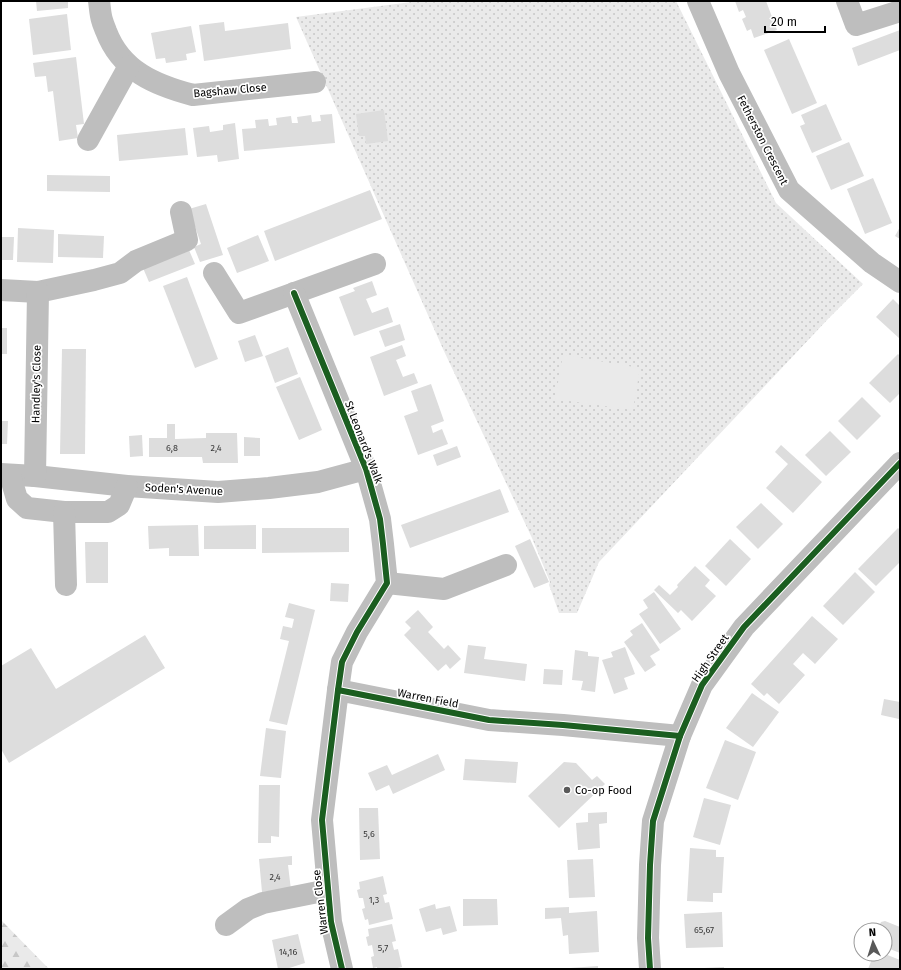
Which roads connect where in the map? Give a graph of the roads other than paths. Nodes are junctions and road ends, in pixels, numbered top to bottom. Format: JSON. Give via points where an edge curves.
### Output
{"nodes":[{"id":1,"x":99,"y":1,"type":"edge"},
{"id":2,"x":698,"y":1,"type":"edge"},
{"id":3,"x":847,"y":1,"type":"edge"},
{"id":4,"x":900,"y":11,"type":"edge"},
{"id":5,"x":129,"y":66,"type":"junction"},
{"id":6,"x":315,"y":82,"type":"dead end"},
{"id":7,"x":88,"y":140,"type":"dead end"},
{"id":8,"x":181,"y":212,"type":"dead end"},
{"id":9,"x":375,"y":264,"type":"dead end"},
{"id":10,"x":214,"y":273,"type":"dead end"},
{"id":11,"x":900,"y":282,"type":"edge"},
{"id":12,"x":1,"y":290,"type":"edge"},
{"id":13,"x":38,"y":292,"type":"junction"},
{"id":14,"x":294,"y":294,"type":"junction"},
{"id":15,"x":900,"y":463,"type":"edge"},
{"id":16,"x":366,"y":469,"type":"junction"},
{"id":17,"x":6,"y":474,"type":"edge"},
{"id":18,"x":35,"y":476,"type":"junction"},
{"id":19,"x":127,"y":486,"type":"junction"},
{"id":20,"x":64,"y":512,"type":"junction"},
{"id":21,"x":506,"y":565,"type":"dead end"},
{"id":22,"x":387,"y":583,"type":"junction"},
{"id":23,"x":66,"y":585,"type":"dead end"},
{"id":24,"x":338,"y":690,"type":"junction"},
{"id":25,"x":680,"y":736,"type":"junction"},
{"id":26,"x":328,"y":890,"type":"junction"},
{"id":27,"x":226,"y":925,"type":"dead end"},
{"id":28,"x":342,"y":969,"type":"edge"},
{"id":29,"x":650,"y":969,"type":"edge"}],
"edges":[{"from":1,"to":5,"type":"street","name":"Bagshaw Close","via":[[108,36],[116,52]]},
{"from":2,"to":11,"type":"street","name":"Fetherston Crescent","via":[[729,74],[789,190],[872,263]]},
{"from":3,"to":4,"type":"street","via":[[856,25]]},
{"from":5,"to":6,"type":"street","name":"Bagshaw Close","via":[[160,84],[193,95]]},
{"from":5,"to":7,"type":"street"},
{"from":8,"to":13,"type":"street","via":[[187,240],[136,261],[120,273]]},
{"from":9,"to":14,"type":"street"},
{"from":10,"to":14,"type":"street","via":[[239,313]]},
{"from":12,"to":13,"type":"street"},
{"from":13,"to":18,"type":"street","name":"Handley's Close"},
{"from":14,"to":16,"type":"street","name":"St Leonard's Walk"},
{"from":15,"to":25,"type":"street","name":"High Street","via":[[744,628],[702,685]]},
{"from":16,"to":19,"type":"street","name":"Soden's Avenue","via":[[318,482],[218,492]]},
{"from":16,"to":22,"type":"street","name":"St Leonard's Walk","via":[[380,518]]},
{"from":17,"to":18,"type":"street","name":"Soden's Avenue"},
{"from":17,"to":20,"type":"street","via":[[17,499],[27,508]]},
{"from":18,"to":19,"type":"street","name":"Soden's Avenue"},
{"from":19,"to":20,"type":"street","via":[[119,505],[108,512]]},
{"from":20,"to":23,"type":"street"},
{"from":21,"to":22,"type":"street","via":[[444,589]]},
{"from":22,"to":24,"type":"street","via":[[342,662]]},
{"from":24,"to":25,"type":"street","name":"Warren Field","via":[[489,720]]},
{"from":24,"to":26,"type":"street","name":"Warren Close","via":[[322,820]]},
{"from":25,"to":29,"type":"street","name":"High Street","via":[[653,821],[648,938]]},
{"from":26,"to":27,"type":"street","name":"Warren Close","via":[[263,902]]},
{"from":26,"to":28,"type":"street","name":"Warren Close","via":[[331,922]]}]}
